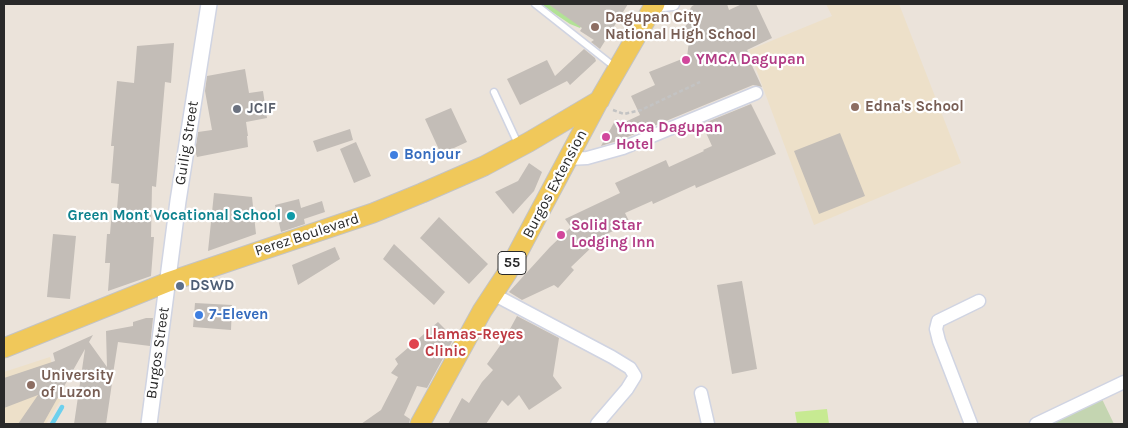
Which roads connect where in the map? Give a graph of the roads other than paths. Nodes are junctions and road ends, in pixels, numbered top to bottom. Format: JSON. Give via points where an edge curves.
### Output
{"nodes":[{"id":1,"x":209,"y":4,"type":"edge"},
{"id":2,"x":535,"y":4,"type":"edge"},
{"id":3,"x":674,"y":4,"type":"edge"},
{"id":4,"x":654,"y":5,"type":"edge"},
{"id":5,"x":618,"y":69,"type":"junction"},
{"id":6,"x":494,"y":92,"type":"dead end"},
{"id":7,"x":756,"y":93,"type":"dead end"},
{"id":8,"x":599,"y":102,"type":"junction"},
{"id":9,"x":519,"y":147,"type":"junction"},
{"id":10,"x":568,"y":159,"type":"junction"},
{"id":11,"x":168,"y":282,"type":"junction"},
{"id":12,"x":493,"y":294,"type":"junction"},
{"id":13,"x":979,"y":301,"type":"dead end"},
{"id":14,"x":4,"y":348,"type":"edge"},
{"id":15,"x":1124,"y":382,"type":"edge"},
{"id":16,"x":701,"y":394,"type":"dead end"},
{"id":17,"x":1056,"y":420,"type":"edge"},
{"id":18,"x":149,"y":424,"type":"edge"},
{"id":19,"x":420,"y":424,"type":"edge"},
{"id":20,"x":597,"y":424,"type":"edge"},
{"id":21,"x":708,"y":424,"type":"edge"},
{"id":22,"x":971,"y":424,"type":"edge"},
{"id":23,"x":1036,"y":424,"type":"edge"}],
"edges":[{"from":1,"to":11,"type":"street","name":"Guilig Street"},
{"from":2,"to":5,"type":"lane"},
{"from":3,"to":4,"type":"street"},
{"from":4,"to":5,"type":"main road","number":"55"},
{"from":5,"to":8,"type":"main road","number":"55"},
{"from":6,"to":9,"type":"lane"},
{"from":7,"to":10,"type":"street","via":[[623,148],[587,158]]},
{"from":8,"to":9,"type":"main road","name":"Perez Boulevard"},
{"from":8,"to":10,"type":"main road","name":"Burgos Extension","number":"55"},
{"from":9,"to":11,"type":"main road","name":"Perez Boulevard","via":[[466,174],[373,213]]},
{"from":10,"to":12,"type":"main road","name":"Burgos Extension","number":"55"},
{"from":11,"to":14,"type":"main road","name":"Perez Boulevard"},
{"from":11,"to":18,"type":"street","name":"Burgos Street"},
{"from":12,"to":19,"type":"main road","name":"Burgos Extension","number":"55"},
{"from":12,"to":20,"type":"street","via":[[630,368],[635,376]]},
{"from":13,"to":22,"type":"street","via":[[936,324],[936,334]]},
{"from":15,"to":17,"type":"street"},
{"from":16,"to":21,"type":"street"},
{"from":17,"to":23,"type":"street"}]}
